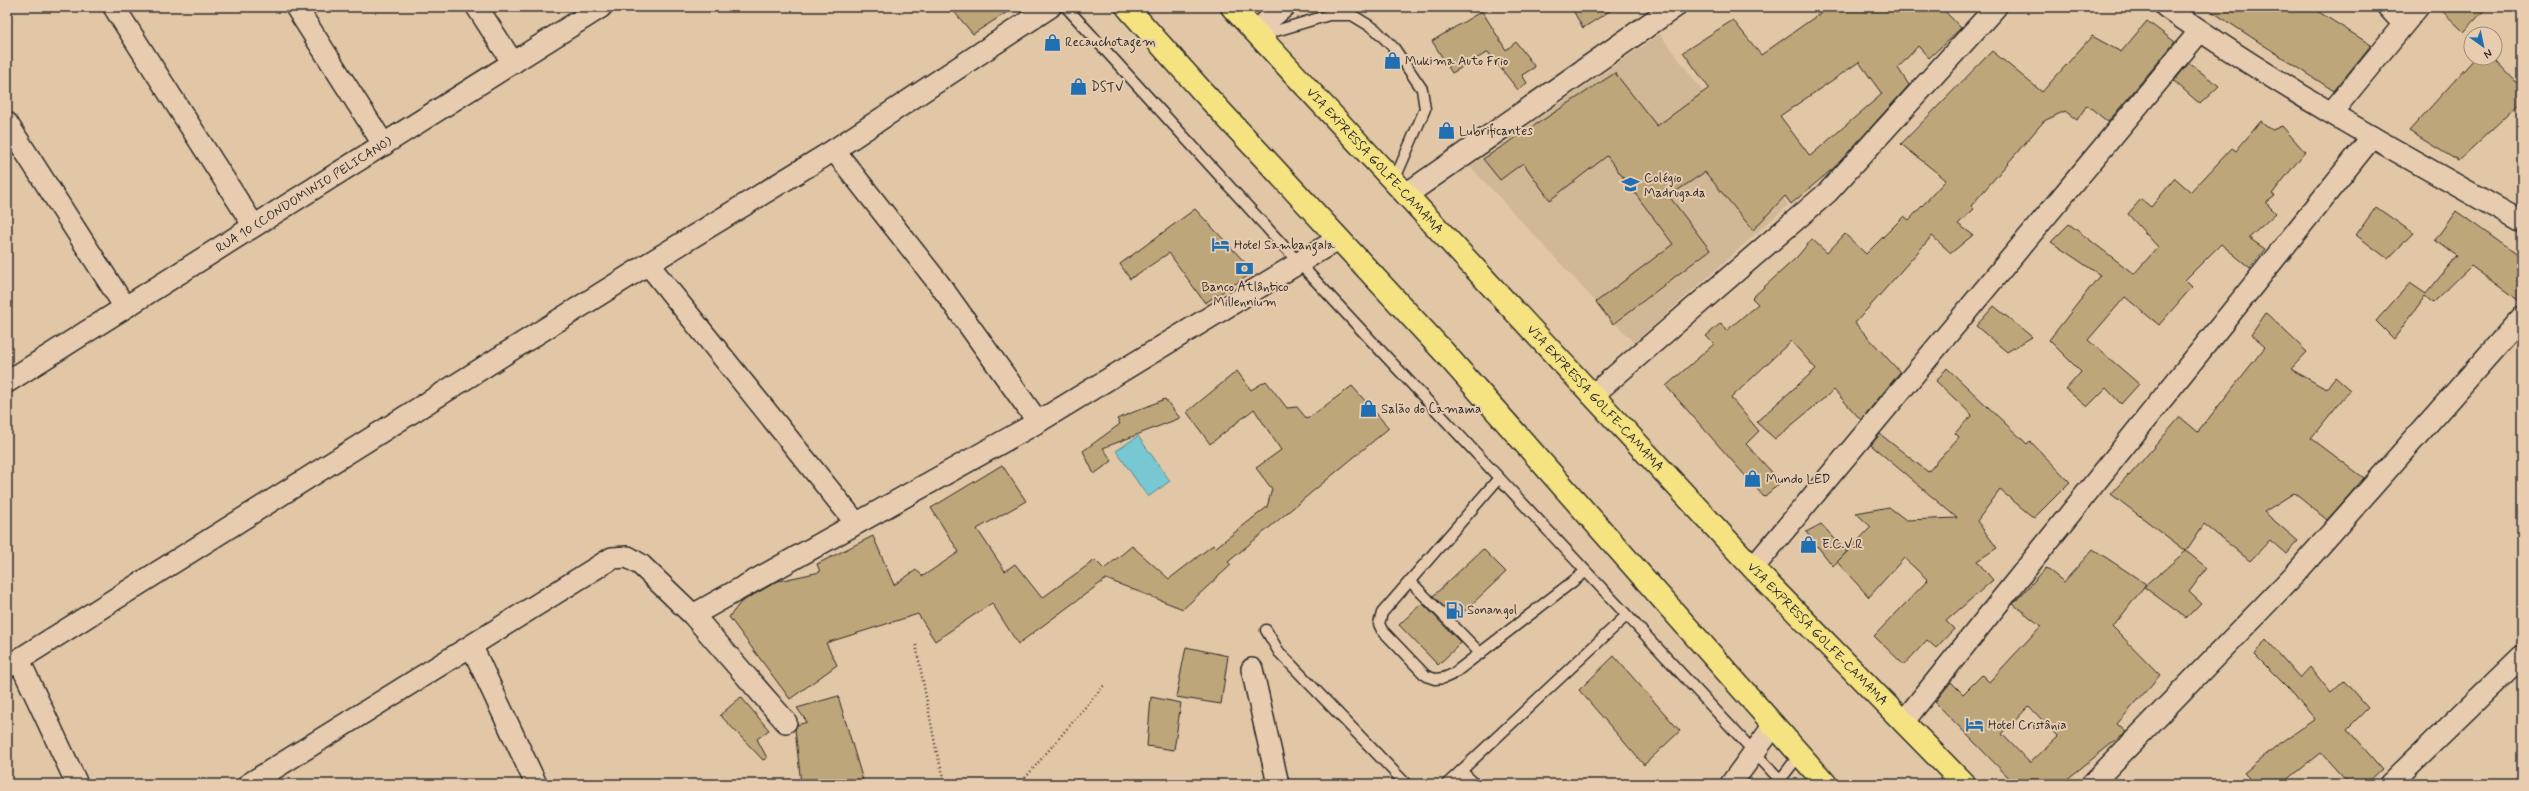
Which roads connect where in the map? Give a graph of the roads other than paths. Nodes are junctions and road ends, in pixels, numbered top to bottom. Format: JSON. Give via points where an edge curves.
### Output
{"nodes":[{"id":1,"x":114,"y":7,"type":"edge"},
{"id":2,"x":296,"y":7,"type":"edge"},
{"id":3,"x":477,"y":7,"type":"edge"},
{"id":4,"x":601,"y":7,"type":"edge"},
{"id":5,"x":1050,"y":7,"type":"edge"},
{"id":6,"x":1066,"y":7,"type":"edge"},
{"id":7,"x":1127,"y":7,"type":"edge"},
{"id":8,"x":1232,"y":7,"type":"edge"},
{"id":9,"x":1284,"y":7,"type":"edge"},
{"id":10,"x":1674,"y":7,"type":"edge"},
{"id":11,"x":1996,"y":7,"type":"edge"},
{"id":12,"x":2166,"y":7,"type":"edge"},
{"id":13,"x":2388,"y":7,"type":"edge"},
{"id":14,"x":2418,"y":7,"type":"edge"},
{"id":15,"x":2403,"y":23,"type":"junction"},
{"id":16,"x":2200,"y":31,"type":"junction"},
{"id":17,"x":1257,"y":33,"type":"junction"},
{"id":18,"x":513,"y":64,"type":"junction"},
{"id":19,"x":2332,"y":112,"type":"junction"},
{"id":20,"x":7,"y":123,"type":"edge"},
{"id":21,"x":2372,"y":137,"type":"junction"},
{"id":22,"x":384,"y":145,"type":"junction"},
{"id":23,"x":834,"y":150,"type":"junction"},
{"id":24,"x":1401,"y":187,"type":"junction"},
{"id":25,"x":2522,"y":222,"type":"edge"},
{"id":26,"x":254,"y":226,"type":"junction"},
{"id":27,"x":1338,"y":239,"type":"junction"},
{"id":28,"x":648,"y":264,"type":"junction"},
{"id":29,"x":1300,"y":264,"type":"junction"},
{"id":30,"x":125,"y":307,"type":"junction"},
{"id":31,"x":2522,"y":317,"type":"edge"},
{"id":32,"x":7,"y":382,"type":"edge"},
{"id":33,"x":1594,"y":394,"type":"junction"},
{"id":34,"x":1038,"y":422,"type":"junction"},
{"id":35,"x":1499,"y":478,"type":"junction"},
{"id":36,"x":856,"y":523,"type":"junction"},
{"id":37,"x":1753,"y":568,"type":"junction"},
{"id":38,"x":1586,"y":572,"type":"junction"},
{"id":39,"x":1410,"y":581,"type":"junction"},
{"id":40,"x":693,"y":615,"type":"junction"},
{"id":41,"x":1626,"y":616,"type":"junction"},
{"id":42,"x":1266,"y":630,"type":"dead end"},
{"id":43,"x":472,"y":647,"type":"junction"},
{"id":44,"x":1481,"y":654,"type":"junction"},
{"id":45,"x":2522,"y":656,"type":"edge"},
{"id":46,"x":13,"y":663,"type":"edge"},
{"id":47,"x":1252,"y":669,"type":"dead end"},
{"id":48,"x":1877,"y":697,"type":"junction"},
{"id":49,"x":1904,"y":721,"type":"junction"},
{"id":50,"x":786,"y":722,"type":"dead end"},
{"id":51,"x":1774,"y":725,"type":"junction"},
{"id":52,"x":1755,"y":754,"type":"junction"},
{"id":53,"x":1802,"y":755,"type":"junction"},
{"id":54,"x":1461,"y":770,"type":"junction"},
{"id":55,"x":1780,"y":783,"type":"edge"},
{"id":56,"x":77,"y":784,"type":"edge"},
{"id":57,"x":249,"y":784,"type":"edge"},
{"id":58,"x":536,"y":784,"type":"edge"},
{"id":59,"x":1278,"y":784,"type":"edge"},
{"id":60,"x":1406,"y":784,"type":"edge"},
{"id":61,"x":1447,"y":784,"type":"edge"},
{"id":62,"x":1475,"y":784,"type":"edge"},
{"id":63,"x":1731,"y":784,"type":"edge"},
{"id":64,"x":1826,"y":784,"type":"edge"},
{"id":65,"x":1832,"y":784,"type":"edge"},
{"id":66,"x":1951,"y":784,"type":"edge"},
{"id":67,"x":1964,"y":784,"type":"edge"},
{"id":68,"x":2092,"y":784,"type":"edge"},
{"id":69,"x":2390,"y":784,"type":"edge"}],
"edges":[{"from":1,"to":26,"type":"street"},
{"from":2,"to":22,"type":"street"},
{"from":3,"to":18,"type":"street"},
{"from":4,"to":18,"type":"street","name":"RUA 10 (CONDOMINIO PELICANO)"},
{"from":5,"to":23,"type":"street"},
{"from":6,"to":29,"type":"lane"},
{"from":7,"to":27,"type":"highway"},
{"from":8,"to":17,"type":"highway","name":"VIA EXPRESSA GOLFE-CAMAMA"},
{"from":9,"to":17,"type":"street"},
{"from":10,"to":24,"type":"street"},
{"from":11,"to":33,"type":"street","via":[[1828,192]]},
{"from":12,"to":16,"type":"street"},
{"from":13,"to":15,"type":"street"},
{"from":14,"to":15,"type":"street"},
{"from":15,"to":19,"type":"street"},
{"from":16,"to":19,"type":"street","via":[[2248,63]]},
{"from":16,"to":37,"type":"street"},
{"from":17,"to":24,"type":"highway","name":"VIA EXPRESSA GOLFE-CAMAMA"},
{"from":17,"to":24,"type":"lane","via":[[1329,15],[1352,15],[1376,29],[1394,48],[1422,89],[1425,109]]},
{"from":18,"to":22,"type":"street","name":"RUA 10 (CONDOMINIO PELICANO)"},
{"from":19,"to":21,"type":"street"},
{"from":20,"to":30,"type":"street"},
{"from":21,"to":25,"type":"street"},
{"from":21,"to":49,"type":"street"},
{"from":22,"to":26,"type":"street","name":"RUA 10 (CONDOMINIO PELICANO)"},
{"from":23,"to":28,"type":"street"},
{"from":23,"to":34,"type":"street","via":[[940,285]]},
{"from":24,"to":33,"type":"highway","name":"VIA EXPRESSA GOLFE-CAMAMA"},
{"from":26,"to":30,"type":"street","name":"RUA 10 (CONDOMINIO PELICANO)"},
{"from":27,"to":29,"type":"street"},
{"from":27,"to":51,"type":"highway","via":[[1453,362]]},
{"from":28,"to":36,"type":"street"},
{"from":28,"to":46,"type":"street"},
{"from":29,"to":34,"type":"street"},
{"from":29,"to":35,"type":"lane"},
{"from":30,"to":32,"type":"street","name":"RUA 10 (CONDOMINIO PELICANO)"},
{"from":31,"to":68,"type":"street","via":[[2295,574]]},
{"from":33,"to":37,"type":"highway","name":"VIA EXPRESSA GOLFE-CAMAMA"},
{"from":34,"to":36,"type":"street"},
{"from":35,"to":38,"type":"lane"},
{"from":35,"to":39,"type":"lane"},
{"from":36,"to":40,"type":"street"},
{"from":37,"to":48,"type":"highway","name":"VIA EXPRESSA GOLFE-CAMAMA"},
{"from":38,"to":41,"type":"lane"},
{"from":38,"to":44,"type":"lane"},
{"from":39,"to":44,"type":"lane"},
{"from":39,"to":44,"type":"lane","via":[[1382,613],[1379,624],[1426,676],[1444,678]]},
{"from":40,"to":43,"type":"street","via":[[641,565],[621,556],[612,558]]},
{"from":40,"to":50,"type":"street"},
{"from":41,"to":52,"type":"lane"},
{"from":41,"to":54,"type":"lane"},
{"from":42,"to":60,"type":"lane","via":[[1279,652]]},
{"from":43,"to":57,"type":"street"},
{"from":43,"to":58,"type":"street"},
{"from":45,"to":69,"type":"street"},
{"from":46,"to":56,"type":"street"},
{"from":47,"to":59,"type":"street"},
{"from":48,"to":49,"type":"highway","name":"VIA EXPRESSA GOLFE-CAMAMA"},
{"from":48,"to":66,"type":"highway"},
{"from":49,"to":67,"type":"highway","name":"VIA EXPRESSA GOLFE-CAMAMA"},
{"from":51,"to":52,"type":"street"},
{"from":51,"to":53,"type":"highway"},
{"from":52,"to":55,"type":"lane"},
{"from":52,"to":63,"type":"street"},
{"from":53,"to":55,"type":"lane"},
{"from":53,"to":64,"type":"highway"},
{"from":53,"to":65,"type":"highway"},
{"from":54,"to":61,"type":"lane"},
{"from":54,"to":62,"type":"lane"}]}
